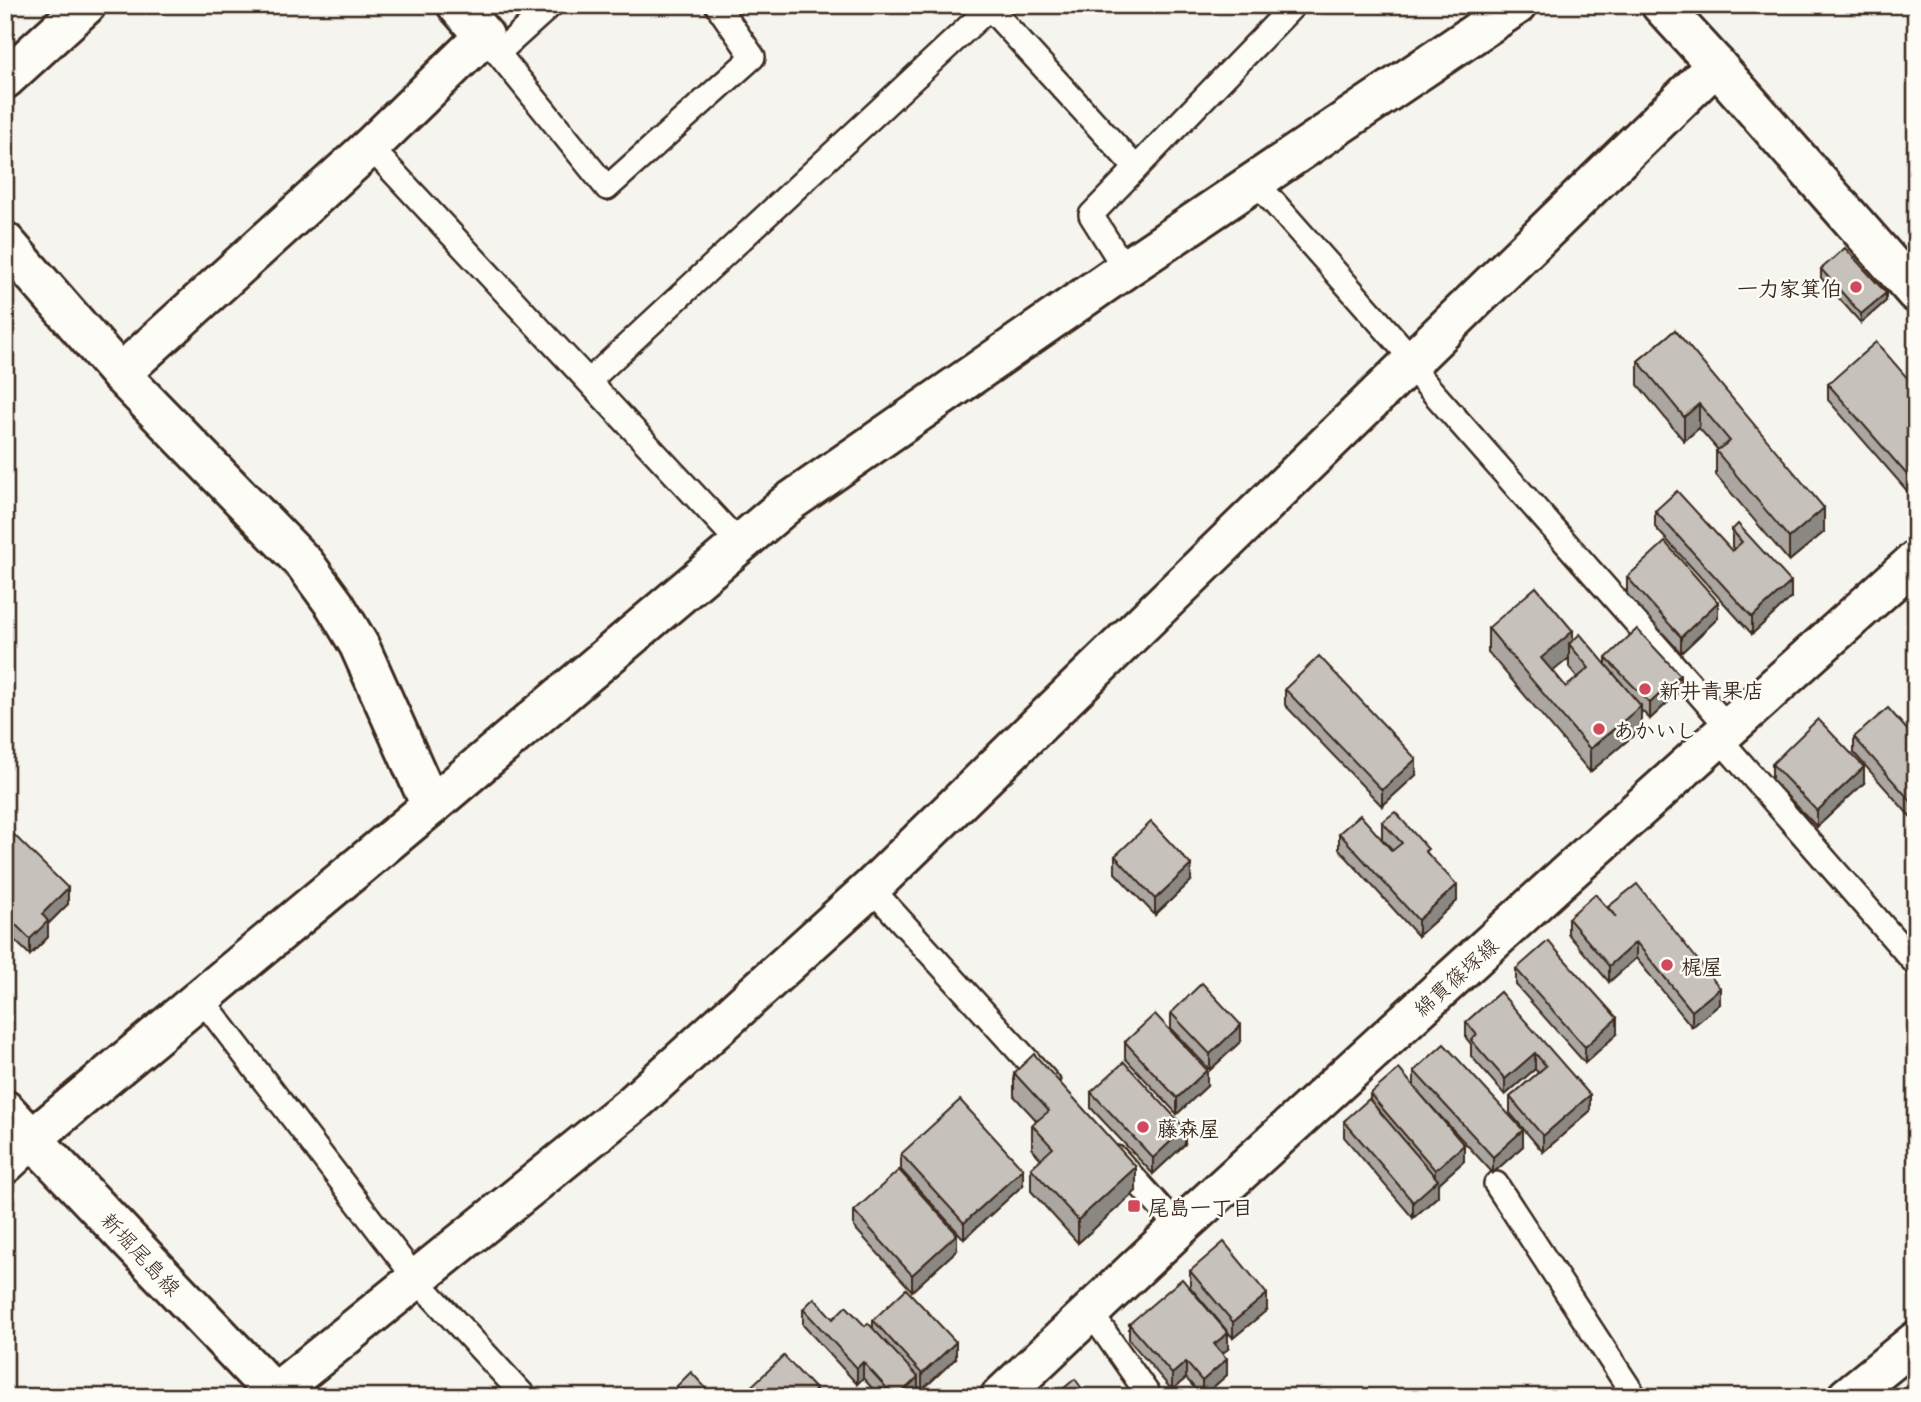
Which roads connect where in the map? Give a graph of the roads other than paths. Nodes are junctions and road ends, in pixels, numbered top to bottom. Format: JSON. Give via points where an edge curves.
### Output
{"nodes":[{"id":1,"x":86,"y":5,"type":"edge"},
{"id":2,"x":457,"y":5,"type":"edge"},
{"id":3,"x":551,"y":5,"type":"edge"},
{"id":4,"x":717,"y":5,"type":"edge"},
{"id":5,"x":1294,"y":5,"type":"edge"},
{"id":6,"x":1517,"y":5,"type":"edge"},
{"id":7,"x":1661,"y":5,"type":"edge"},
{"id":8,"x":988,"y":6,"type":"edge"},
{"id":9,"x":491,"y":44,"type":"junction"},
{"id":10,"x":1716,"y":65,"type":"junction"},
{"id":11,"x":5,"y":79,"type":"edge"},
{"id":12,"x":370,"y":147,"type":"junction"},
{"id":13,"x":1136,"y":168,"type":"junction"},
{"id":14,"x":1255,"y":181,"type":"junction"},
{"id":15,"x":5,"y":242,"type":"edge"},
{"id":16,"x":1125,"y":268,"type":"junction"},
{"id":17,"x":1916,"y":293,"type":"edge"},
{"id":18,"x":1410,"y":362,"type":"junction"},
{"id":19,"x":120,"y":374,"type":"junction"},
{"id":20,"x":589,"y":381,"type":"junction"},
{"id":21,"x":740,"y":544,"type":"junction"},
{"id":22,"x":1916,"y":560,"type":"edge"},
{"id":23,"x":1724,"y":733,"type":"junction"},
{"id":24,"x":431,"y":806,"type":"junction"},
{"id":25,"x":871,"y":888,"type":"junction"},
{"id":26,"x":1916,"y":964,"type":"edge"},
{"id":27,"x":201,"y":998,"type":"junction"},
{"id":28,"x":1058,"y":1094,"type":"edge"},
{"id":29,"x":5,"y":1110,"type":"edge"},
{"id":30,"x":33,"y":1138,"type":"junction"},
{"id":31,"x":1104,"y":1146,"type":"edge"},
{"id":32,"x":5,"y":1164,"type":"edge"},
{"id":33,"x":1496,"y":1184,"type":"dead end"},
{"id":34,"x":1179,"y":1228,"type":"junction"},
{"id":35,"x":416,"y":1279,"type":"junction"},
{"id":36,"x":1091,"y":1313,"type":"junction"},
{"id":37,"x":1916,"y":1340,"type":"edge"},
{"id":38,"x":1864,"y":1391,"type":"edge"},
{"id":39,"x":276,"y":1395,"type":"edge"},
{"id":40,"x":525,"y":1397,"type":"edge"},
{"id":41,"x":1000,"y":1397,"type":"edge"},
{"id":42,"x":1150,"y":1397,"type":"edge"},
{"id":43,"x":1636,"y":1397,"type":"edge"}],
"edges":[{"from":1,"to":11,"type":"street"},
{"from":2,"to":9,"type":"street"},
{"from":3,"to":9,"type":"lane"},
{"from":4,"to":9,"type":"lane","via":[[752,57],[607,188]]},
{"from":5,"to":13,"type":"lane"},
{"from":6,"to":14,"type":"street"},
{"from":7,"to":10,"type":"street"},
{"from":8,"to":13,"type":"lane"},
{"from":8,"to":20,"type":"lane"},
{"from":9,"to":12,"type":"street"},
{"from":10,"to":17,"type":"street"},
{"from":10,"to":18,"type":"street"},
{"from":12,"to":19,"type":"street"},
{"from":12,"to":20,"type":"lane"},
{"from":13,"to":16,"type":"lane","via":[[1091,215]]},
{"from":14,"to":16,"type":"street"},
{"from":14,"to":18,"type":"lane"},
{"from":15,"to":19,"type":"street"},
{"from":16,"to":21,"type":"street","via":[[788,503]]},
{"from":18,"to":23,"type":"lane"},
{"from":18,"to":25,"type":"street"},
{"from":19,"to":24,"type":"street","via":[[305,564],[335,605],[359,645]]},
{"from":20,"to":21,"type":"lane"},
{"from":21,"to":24,"type":"street"},
{"from":22,"to":23,"type":"street","name":"綿貫篠塚線"},
{"from":23,"to":26,"type":"lane"},
{"from":23,"to":34,"type":"street","name":"綿貫篠塚線"},
{"from":24,"to":27,"type":"street"},
{"from":25,"to":28,"type":"lane"},
{"from":25,"to":35,"type":"street","via":[[634,1104]]},
{"from":27,"to":30,"type":"street"},
{"from":27,"to":35,"type":"lane"},
{"from":29,"to":30,"type":"street","name":"新堀尾島線"},
{"from":30,"to":32,"type":"street"},
{"from":30,"to":39,"type":"street","name":"新堀尾島線"},
{"from":31,"to":34,"type":"lane"},
{"from":33,"to":43,"type":"lane"},
{"from":34,"to":36,"type":"street","name":"綿貫篠塚線"},
{"from":35,"to":39,"type":"street"},
{"from":35,"to":40,"type":"lane"},
{"from":36,"to":41,"type":"street","name":"綿貫篠塚線"},
{"from":36,"to":42,"type":"lane"},
{"from":37,"to":38,"type":"street"}]}
